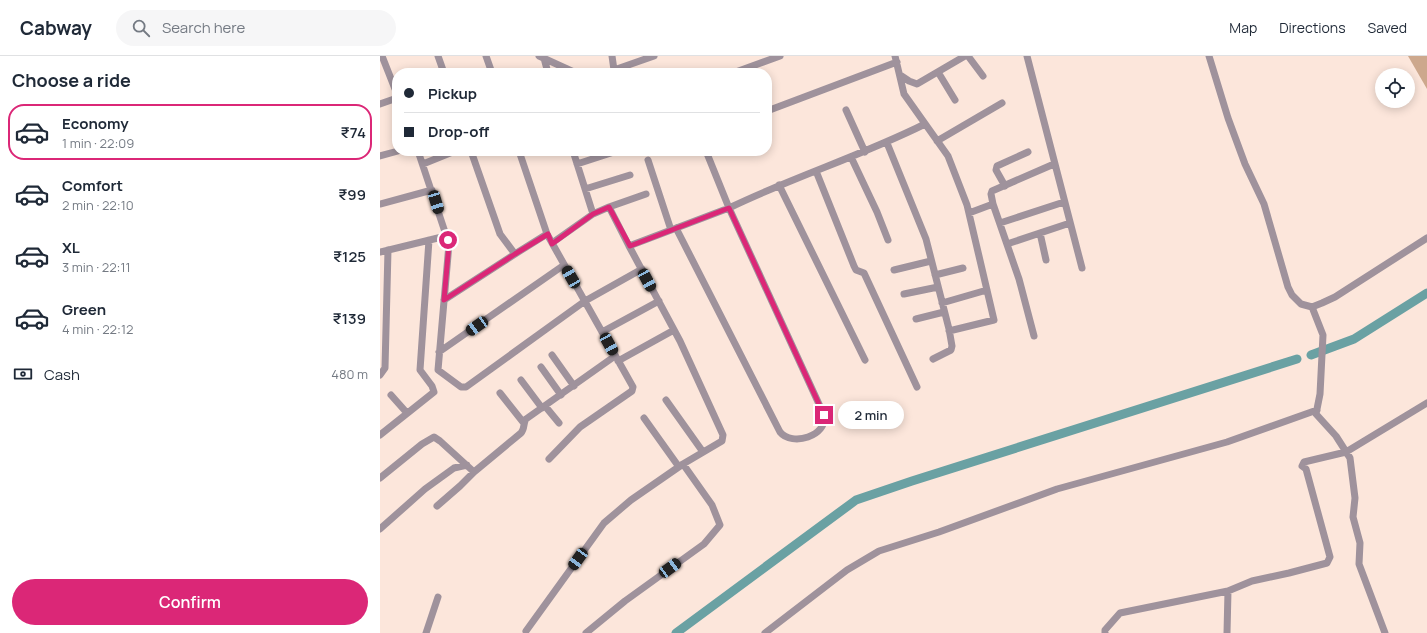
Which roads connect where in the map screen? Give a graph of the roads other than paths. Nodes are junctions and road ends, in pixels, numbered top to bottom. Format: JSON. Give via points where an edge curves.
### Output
{"nodes":[{"id":1,"x":382,"y":56,"type":"edge"},
{"id":2,"x":438,"y":56,"type":"edge"},
{"id":3,"x":486,"y":56,"type":"edge"},
{"id":4,"x":612,"y":56,"type":"edge"},
{"id":5,"x":654,"y":56,"type":"edge"},
{"id":6,"x":780,"y":56,"type":"edge"},
{"id":7,"x":965,"y":56,"type":"edge"},
{"id":8,"x":968,"y":56,"type":"edge"},
{"id":9,"x":1027,"y":56,"type":"edge"},
{"id":10,"x":1209,"y":56,"type":"edge"},
{"id":11,"x":541,"y":57,"type":"edge"},
{"id":12,"x":896,"y":59,"type":"edge"},
{"id":13,"x":442,"y":68,"type":"edge"},
{"id":14,"x":490,"y":68,"type":"edge"},
{"id":15,"x":546,"y":68,"type":"edge"},
{"id":16,"x":565,"y":68,"type":"edge"},
{"id":17,"x":614,"y":68,"type":"edge"},
{"id":18,"x":624,"y":68,"type":"edge"},
{"id":19,"x":747,"y":68,"type":"edge"},
{"id":20,"x":938,"y":72,"type":"junction"},
{"id":21,"x":900,"y":75,"type":"junction"},
{"id":22,"x":983,"y":76,"type":"dead end"},
{"id":23,"x":392,"y":81,"type":"edge"},
{"id":24,"x":392,"y":100,"type":"edge"},
{"id":25,"x":955,"y":100,"type":"dead end"},
{"id":26,"x":1002,"y":103,"type":"dead end"},
{"id":27,"x":380,"y":104,"type":"edge"},
{"id":28,"x":772,"y":109,"type":"edge"},
{"id":29,"x":846,"y":110,"type":"dead end"},
{"id":30,"x":925,"y":124,"type":"junction"},
{"id":31,"x":937,"y":141,"type":"junction"},
{"id":32,"x":887,"y":143,"type":"junction"},
{"id":33,"x":865,"y":152,"type":"junction"},
{"id":34,"x":1028,"y":152,"type":"dead end"},
{"id":35,"x":392,"y":153,"type":"edge"},
{"id":36,"x":380,"y":156,"type":"edge"},
{"id":37,"x":420,"y":156,"type":"edge"},
{"id":38,"x":443,"y":156,"type":"edge"},
{"id":39,"x":473,"y":156,"type":"edge"},
{"id":40,"x":521,"y":156,"type":"edge"},
{"id":41,"x":575,"y":156,"type":"edge"},
{"id":42,"x":602,"y":156,"type":"edge"},
{"id":43,"x":708,"y":156,"type":"edge"},
{"id":44,"x":851,"y":157,"type":"junction"},
{"id":45,"x":648,"y":160,"type":"dead end"},
{"id":46,"x":423,"y":164,"type":"junction"},
{"id":47,"x":577,"y":164,"type":"junction"},
{"id":48,"x":1054,"y":164,"type":"junction"},
{"id":49,"x":816,"y":171,"type":"junction"},
{"id":50,"x":630,"y":175,"type":"dead end"},
{"id":51,"x":780,"y":185,"type":"junction"},
{"id":52,"x":1004,"y":186,"type":"junction"},
{"id":53,"x":585,"y":189,"type":"junction"},
{"id":54,"x":432,"y":190,"type":"junction"},
{"id":55,"x":646,"y":194,"type":"dead end"},
{"id":56,"x":1064,"y":202,"type":"junction"},
{"id":57,"x":380,"y":204,"type":"edge"},
{"id":58,"x":993,"y":204,"type":"junction"},
{"id":59,"x":609,"y":207,"type":"junction"},
{"id":60,"x":729,"y":208,"type":"junction"},
{"id":61,"x":969,"y":213,"type":"junction"},
{"id":62,"x":593,"y":214,"type":"junction"},
{"id":63,"x":1000,"y":223,"type":"junction"},
{"id":64,"x":1070,"y":223,"type":"junction"},
{"id":65,"x":674,"y":229,"type":"junction"},
{"id":66,"x":1040,"y":233,"type":"junction"},
{"id":67,"x":548,"y":234,"type":"junction"},
{"id":68,"x":446,"y":236,"type":"junction"},
{"id":69,"x":1427,"y":238,"type":"edge"},
{"id":70,"x":429,"y":240,"type":"junction"},
{"id":71,"x":888,"y":240,"type":"dead end"},
{"id":72,"x":552,"y":244,"type":"junction"},
{"id":73,"x":1007,"y":244,"type":"junction"},
{"id":74,"x":630,"y":246,"type":"junction"},
{"id":75,"x":388,"y":250,"type":"junction"},
{"id":76,"x":380,"y":252,"type":"edge"},
{"id":77,"x":515,"y":254,"type":"junction"},
{"id":78,"x":1046,"y":260,"type":"dead end"},
{"id":79,"x":931,"y":261,"type":"junction"},
{"id":80,"x":564,"y":265,"type":"junction"},
{"id":81,"x":962,"y":268,"type":"dead end"},
{"id":82,"x":1082,"y":268,"type":"dead end"},
{"id":83,"x":642,"y":269,"type":"junction"},
{"id":84,"x":894,"y":270,"type":"dead end"},
{"id":85,"x":935,"y":275,"type":"junction"},
{"id":86,"x":938,"y":287,"type":"junction"},
{"id":87,"x":987,"y":290,"type":"junction"},
{"id":88,"x":904,"y":294,"type":"dead end"},
{"id":89,"x":444,"y":300,"type":"junction"},
{"id":90,"x":585,"y":301,"type":"junction"},
{"id":91,"x":659,"y":301,"type":"junction"},
{"id":92,"x":942,"y":303,"type":"junction"},
{"id":93,"x":1312,"y":307,"type":"junction"},
{"id":94,"x":944,"y":312,"type":"junction"},
{"id":95,"x":916,"y":319,"type":"dead end"},
{"id":96,"x":674,"y":330,"type":"junction"},
{"id":97,"x":949,"y":331,"type":"junction"},
{"id":98,"x":602,"y":332,"type":"junction"},
{"id":99,"x":1034,"y":336,"type":"dead end"},
{"id":100,"x":439,"y":352,"type":"junction"},
{"id":101,"x":552,"y":355,"type":"dead end"},
{"id":102,"x":617,"y":359,"type":"junction"},
{"id":103,"x":933,"y":359,"type":"dead end"},
{"id":104,"x":865,"y":360,"type":"dead end"},
{"id":105,"x":541,"y":367,"type":"dead end"},
{"id":106,"x":380,"y":375,"type":"edge"},
{"id":107,"x":521,"y":380,"type":"dead end"},
{"id":108,"x":574,"y":386,"type":"junction"},
{"id":109,"x":918,"y":387,"type":"dead end"},
{"id":110,"x":500,"y":393,"type":"dead end"},
{"id":111,"x":391,"y":395,"type":"dead end"},
{"id":112,"x":561,"y":395,"type":"junction"},
{"id":113,"x":666,"y":400,"type":"dead end"},
{"id":114,"x":1427,"y":403,"type":"edge"},
{"id":115,"x":543,"y":407,"type":"junction"},
{"id":116,"x":1317,"y":410,"type":"junction"},
{"id":117,"x":407,"y":413,"type":"junction"},
{"id":118,"x":644,"y":418,"type":"dead end"},
{"id":119,"x":524,"y":422,"type":"junction"},
{"id":120,"x":559,"y":423,"type":"dead end"},
{"id":121,"x":380,"y":435,"type":"edge"},
{"id":122,"x":703,"y":452,"type":"junction"},
{"id":123,"x":1346,"y":452,"type":"junction"},
{"id":124,"x":549,"y":459,"type":"dead end"},
{"id":125,"x":467,"y":465,"type":"junction"},
{"id":126,"x":681,"y":466,"type":"junction"},
{"id":127,"x":474,"y":472,"type":"junction"},
{"id":128,"x":380,"y":478,"type":"edge"},
{"id":129,"x":437,"y":506,"type":"dead end"},
{"id":130,"x":380,"y":529,"type":"edge"},
{"id":131,"x":1228,"y":592,"type":"junction"},
{"id":132,"x":438,"y":597,"type":"dead end"},
{"id":133,"x":526,"y":631,"type":"dead end"},
{"id":134,"x":426,"y":633,"type":"edge"},
{"id":135,"x":586,"y":633,"type":"edge"},
{"id":136,"x":765,"y":633,"type":"edge"},
{"id":137,"x":1105,"y":633,"type":"edge"},
{"id":138,"x":1227,"y":633,"type":"edge"},
{"id":139,"x":1385,"y":633,"type":"edge"}],
"edges":[{"from":1,"to":23,"type":"street"},
{"from":2,"to":13,"type":"street"},
{"from":3,"to":14,"type":"street"},
{"from":4,"to":17,"type":"street"},
{"from":5,"to":18,"type":"street"},
{"from":6,"to":19,"type":"street"},
{"from":7,"to":20,"type":"street"},
{"from":8,"to":22,"type":"street"},
{"from":9,"to":48,"type":"street"},
{"from":10,"to":93,"type":"street","via":[[1245,164],[1264,204],[1288,287],[1301,304]]},
{"from":11,"to":15,"type":"street"},
{"from":11,"to":16,"type":"street"},
{"from":12,"to":21,"type":"street"},
{"from":12,"to":28,"type":"street"},
{"from":20,"to":21,"type":"street","via":[[917,84]]},
{"from":20,"to":25,"type":"street"},
{"from":21,"to":30,"type":"street","via":[[904,94]]},
{"from":24,"to":27,"type":"street"},
{"from":26,"to":31,"type":"street"},
{"from":29,"to":33,"type":"street"},
{"from":30,"to":31,"type":"street"},
{"from":30,"to":32,"type":"street"},
{"from":31,"to":61,"type":"street","via":[[948,156]]},
{"from":32,"to":33,"type":"street"},
{"from":32,"to":79,"type":"street","via":[[924,233]]},
{"from":33,"to":44,"type":"street"},
{"from":34,"to":52,"type":"street","via":[[996,166]]},
{"from":35,"to":36,"type":"street"},
{"from":37,"to":46,"type":"street"},
{"from":38,"to":46,"type":"street"},
{"from":39,"to":77,"type":"street","via":[[500,234]]},
{"from":40,"to":67,"type":"street"},
{"from":41,"to":47,"type":"street"},
{"from":42,"to":47,"type":"street"},
{"from":43,"to":60,"type":"street"},
{"from":44,"to":49,"type":"street"},
{"from":44,"to":71,"type":"street"},
{"from":45,"to":65,"type":"street"},
{"from":46,"to":54,"type":"street"},
{"from":47,"to":53,"type":"street"},
{"from":48,"to":52,"type":"street"},
{"from":48,"to":56,"type":"street"},
{"from":49,"to":51,"type":"street"},
{"from":49,"to":109,"type":"street","via":[[856,270],[864,273]]},
{"from":50,"to":53,"type":"street"},
{"from":51,"to":60,"type":"street"},
{"from":51,"to":104,"type":"street"},
{"from":52,"to":58,"type":"street","via":[[992,191]]},
{"from":53,"to":62,"type":"street"},
{"from":54,"to":57,"type":"street"},
{"from":54,"to":68,"type":"street"},
{"from":55,"to":59,"type":"street"},
{"from":56,"to":63,"type":"street"},
{"from":56,"to":64,"type":"street"},
{"from":58,"to":61,"type":"street"},
{"from":58,"to":63,"type":"street"},
{"from":59,"to":62,"type":"street"},
{"from":59,"to":74,"type":"street"},
{"from":60,"to":65,"type":"street"},
{"from":60,"to":65,"type":"street","via":[[824,415],[824,423],[820,429],[807,437],[787,438],[780,432]]},
{"from":61,"to":87,"type":"street"},
{"from":62,"to":72,"type":"street"},
{"from":63,"to":73,"type":"street"},
{"from":64,"to":66,"type":"street"},
{"from":64,"to":82,"type":"street"},
{"from":65,"to":74,"type":"street"},
{"from":66,"to":73,"type":"street"},
{"from":66,"to":78,"type":"street"},
{"from":67,"to":72,"type":"street"},
{"from":67,"to":77,"type":"street"},
{"from":68,"to":70,"type":"street"},
{"from":68,"to":89,"type":"street","via":[[449,244]]},
{"from":69,"to":93,"type":"street","via":[[1335,297]]},
{"from":70,"to":75,"type":"street"},
{"from":70,"to":117,"type":"street","via":[[420,370],[434,392]]},
{"from":72,"to":80,"type":"street"},
{"from":73,"to":99,"type":"street"},
{"from":74,"to":83,"type":"street"},
{"from":75,"to":76,"type":"street"},
{"from":75,"to":106,"type":"street","via":[[385,368]]},
{"from":77,"to":89,"type":"street"},
{"from":79,"to":84,"type":"street"},
{"from":79,"to":85,"type":"street"},
{"from":80,"to":90,"type":"street"},
{"from":80,"to":100,"type":"street"},
{"from":81,"to":85,"type":"street"},
{"from":83,"to":90,"type":"street"},
{"from":83,"to":91,"type":"street"},
{"from":85,"to":86,"type":"street"},
{"from":86,"to":88,"type":"street"},
{"from":86,"to":92,"type":"street"},
{"from":87,"to":92,"type":"street"},
{"from":87,"to":97,"type":"street","via":[[994,320]]},
{"from":89,"to":100,"type":"street"},
{"from":90,"to":98,"type":"street"},
{"from":90,"to":100,"type":"street","via":[[466,388],[438,370]]},
{"from":91,"to":96,"type":"street"},
{"from":91,"to":98,"type":"street"},
{"from":92,"to":94,"type":"street"},
{"from":93,"to":116,"type":"street","via":[[1323,335]]},
{"from":94,"to":95,"type":"street"},
{"from":94,"to":97,"type":"street"},
{"from":96,"to":102,"type":"street"},
{"from":96,"to":122,"type":"street","via":[[723,435],[722,441]]},
{"from":97,"to":103,"type":"street","via":[[951,350]]},
{"from":98,"to":102,"type":"street"},
{"from":101,"to":108,"type":"street"},
{"from":102,"to":108,"type":"street"},
{"from":102,"to":124,"type":"street","via":[[633,387],[632,390],[580,427]]},
{"from":105,"to":112,"type":"street"},
{"from":107,"to":115,"type":"street"},
{"from":108,"to":112,"type":"street"},
{"from":110,"to":119,"type":"street"},
{"from":111,"to":117,"type":"street"},
{"from":112,"to":115,"type":"street"},
{"from":113,"to":122,"type":"street"},
{"from":114,"to":123,"type":"street"},
{"from":115,"to":119,"type":"street"},
{"from":115,"to":120,"type":"street"},
{"from":116,"to":123,"type":"street","via":[[1316,414],[1336,436]]},
{"from":116,"to":136,"type":"street","via":[[1227,442],[1058,489],[879,551],[847,570]]},
{"from":117,"to":121,"type":"street"},
{"from":118,"to":126,"type":"street"},
{"from":119,"to":127,"type":"street","via":[[521,433]]},
{"from":122,"to":126,"type":"street"},
{"from":123,"to":131,"type":"street","via":[[1304,462],[1302,466],[1306,469],[1330,557],[1327,563],[1252,581]]},
{"from":123,"to":139,"type":"street","via":[[1350,458],[1353,518],[1360,543],[1359,564]]},
{"from":125,"to":127,"type":"street"},
{"from":125,"to":128,"type":"street","via":[[434,437]]},
{"from":125,"to":130,"type":"street","via":[[454,468],[430,485]]},
{"from":126,"to":133,"type":"street","via":[[631,500],[604,523]]},
{"from":126,"to":135,"type":"street","via":[[712,505],[720,525],[704,544],[625,601]]},
{"from":127,"to":129,"type":"street"},
{"from":131,"to":137,"type":"street","via":[[1120,613]]},
{"from":131,"to":138,"type":"street"},
{"from":132,"to":134,"type":"street"}]}
